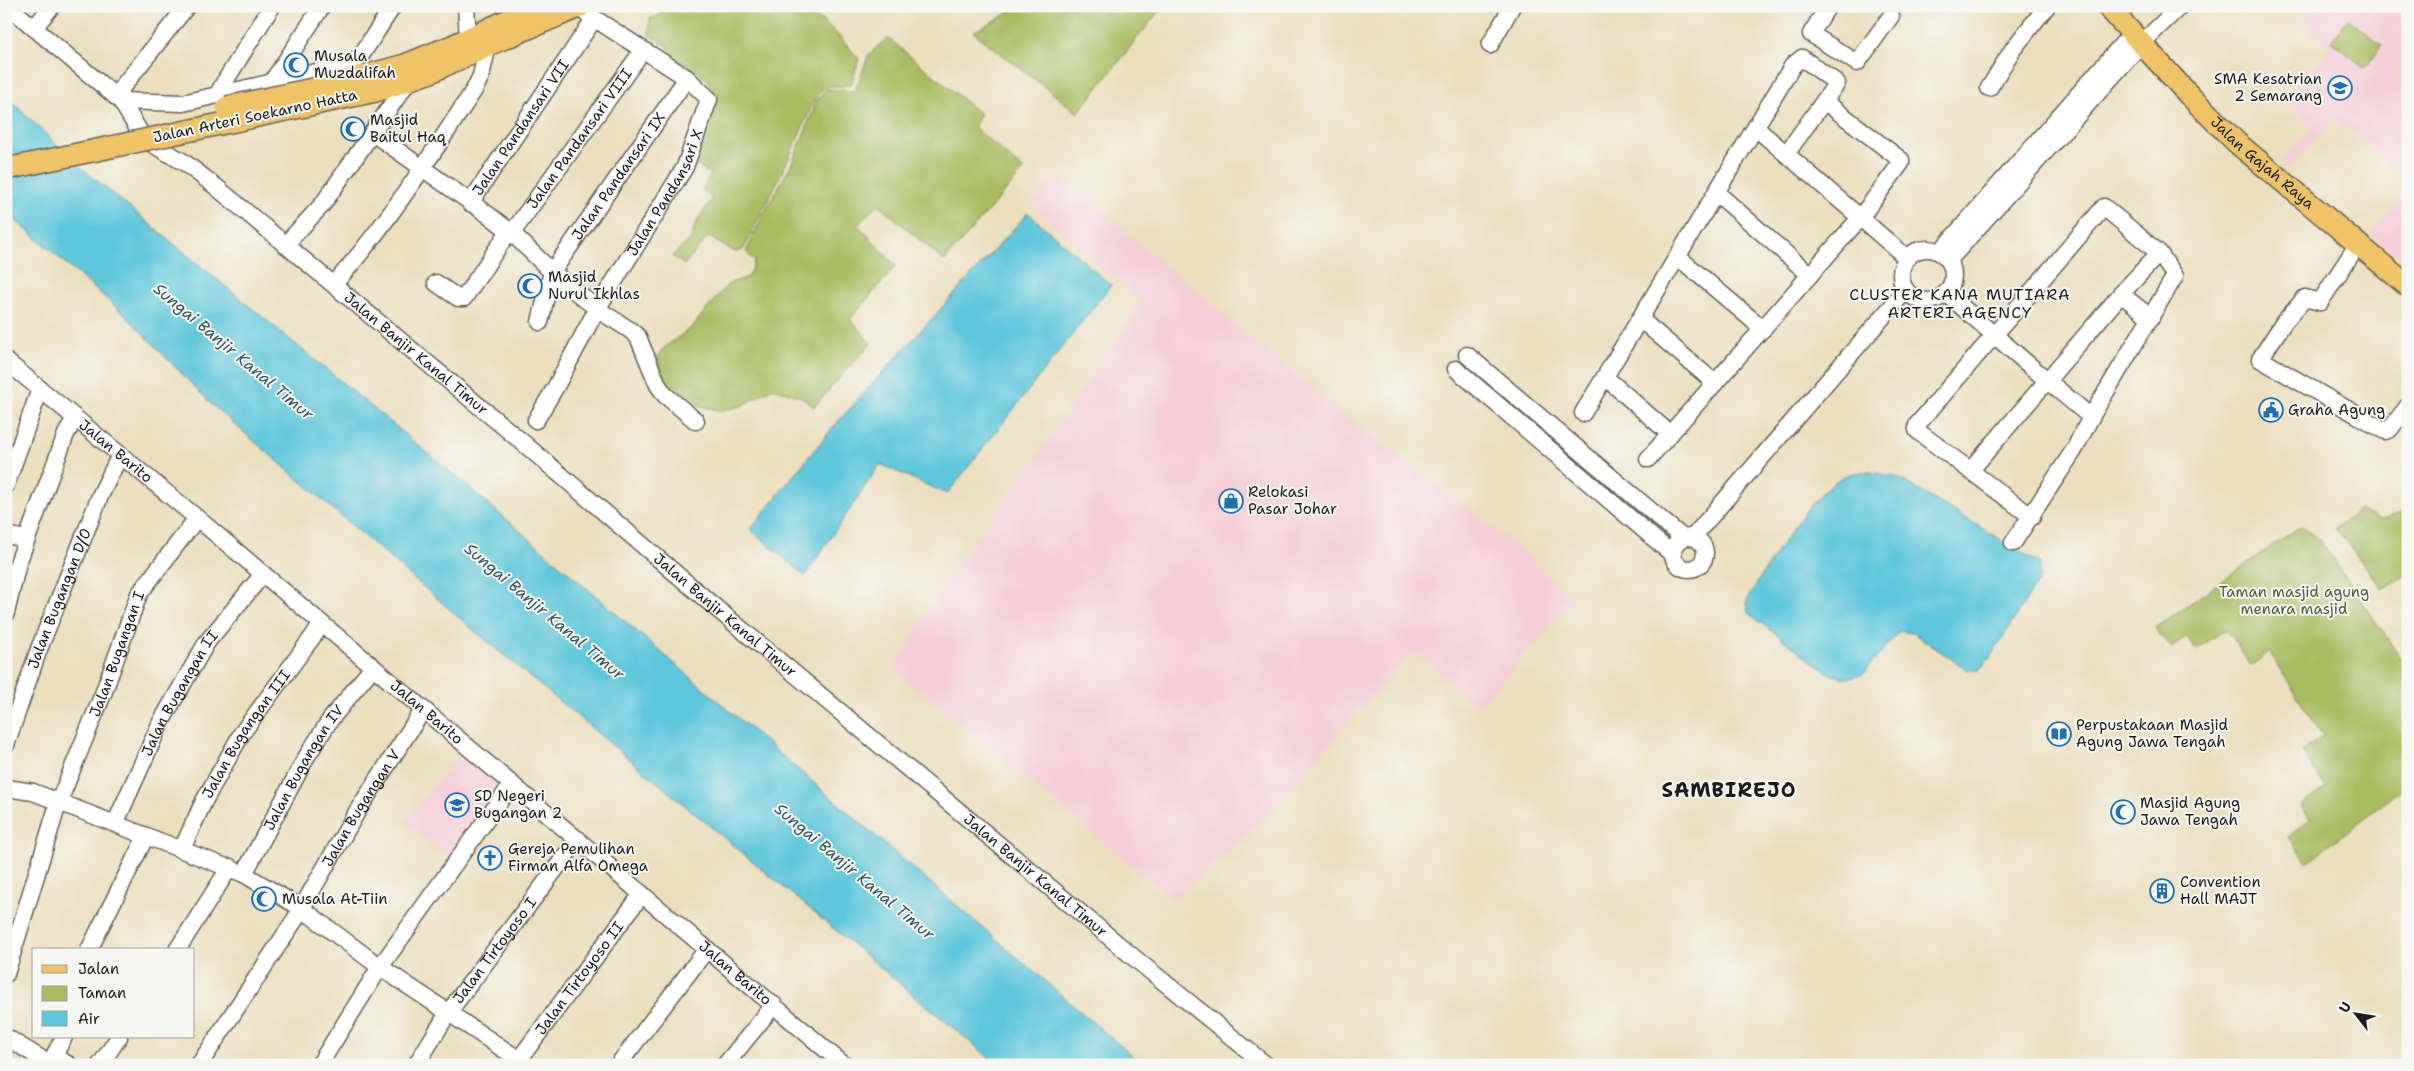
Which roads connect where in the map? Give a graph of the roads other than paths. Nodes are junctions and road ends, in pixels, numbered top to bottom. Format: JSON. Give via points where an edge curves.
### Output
{"nodes":[{"id":1,"x":8,"y":6,"type":"edge"},
{"id":2,"x":187,"y":6,"type":"edge"},
{"id":3,"x":272,"y":6,"type":"edge"},
{"id":4,"x":322,"y":6,"type":"edge"},
{"id":5,"x":393,"y":6,"type":"edge"},
{"id":6,"x":466,"y":6,"type":"edge"},
{"id":7,"x":538,"y":6,"type":"edge"},
{"id":8,"x":1512,"y":6,"type":"edge"},
{"id":9,"x":1828,"y":6,"type":"edge"},
{"id":10,"x":2046,"y":6,"type":"edge"},
{"id":11,"x":2107,"y":6,"type":"edge"},
{"id":12,"x":2180,"y":6,"type":"edge"},
{"id":13,"x":48,"y":8,"type":"edge"},
{"id":14,"x":582,"y":10,"type":"edge"},
{"id":15,"x":1892,"y":16,"type":"dead end"},
{"id":16,"x":34,"y":28,"type":"junction"},
{"id":17,"x":468,"y":38,"type":"junction"},
{"id":18,"x":2137,"y":38,"type":"junction"},
{"id":19,"x":488,"y":45,"type":"junction"},
{"id":20,"x":1490,"y":45,"type":"dead end"},
{"id":21,"x":643,"y":50,"type":"junction"},
{"id":22,"x":687,"y":78,"type":"junction"},
{"id":23,"x":409,"y":80,"type":"junction"},
{"id":24,"x":272,"y":82,"type":"junction"},
{"id":25,"x":1989,"y":88,"type":"dead end"},
{"id":26,"x":331,"y":93,"type":"junction"},
{"id":27,"x":218,"y":95,"type":"junction"},
{"id":28,"x":118,"y":99,"type":"junction"},
{"id":29,"x":1824,"y":101,"type":"junction"},
{"id":30,"x":1756,"y":128,"type":"junction"},
{"id":31,"x":372,"y":136,"type":"junction"},
{"id":32,"x":1786,"y":154,"type":"junction"},
{"id":33,"x":6,"y":155,"type":"edge"},
{"id":34,"x":423,"y":168,"type":"junction"},
{"id":35,"x":6,"y":169,"type":"edge"},
{"id":36,"x":1717,"y":193,"type":"junction"},
{"id":37,"x":470,"y":204,"type":"junction"},
{"id":38,"x":1860,"y":218,"type":"junction"},
{"id":39,"x":511,"y":232,"type":"junction"},
{"id":40,"x":2358,"y":244,"type":"junction"},
{"id":41,"x":286,"y":245,"type":"junction"},
{"id":42,"x":2159,"y":254,"type":"junction"},
{"id":43,"x":1945,"y":256,"type":"junction"},
{"id":44,"x":1678,"y":257,"type":"junction"},
{"id":45,"x":1907,"y":258,"type":"junction"},
{"id":46,"x":552,"y":272,"type":"junction"},
{"id":47,"x":1810,"y":275,"type":"junction"},
{"id":48,"x":436,"y":283,"type":"dead end"},
{"id":49,"x":334,"y":284,"type":"junction"},
{"id":50,"x":2408,"y":286,"type":"edge"},
{"id":51,"x":1906,"y":290,"type":"junction"},
{"id":52,"x":1946,"y":293,"type":"junction"},
{"id":53,"x":2121,"y":294,"type":"junction"},
{"id":54,"x":597,"y":309,"type":"junction"},
{"id":55,"x":2151,"y":318,"type":"junction"},
{"id":56,"x":1640,"y":320,"type":"junction"},
{"id":57,"x":540,"y":322,"type":"dead end"},
{"id":58,"x":1763,"y":328,"type":"junction"},
{"id":59,"x":1995,"y":336,"type":"junction"},
{"id":60,"x":1467,"y":355,"type":"dead end"},
{"id":61,"x":6,"y":361,"type":"edge"},
{"id":62,"x":1456,"y":369,"type":"dead end"},
{"id":63,"x":1605,"y":377,"type":"junction"},
{"id":64,"x":2046,"y":380,"type":"junction"},
{"id":65,"x":1715,"y":383,"type":"junction"},
{"id":66,"x":40,"y":389,"type":"junction"},
{"id":67,"x":2408,"y":406,"type":"edge"},
{"id":68,"x":540,"y":413,"type":"dead end"},
{"id":69,"x":1584,"y":413,"type":"dead end"},
{"id":70,"x":2091,"y":417,"type":"junction"},
{"id":71,"x":75,"y":418,"type":"junction"},
{"id":72,"x":696,"y":421,"type":"dead end"},
{"id":73,"x":1670,"y":434,"type":"junction"},
{"id":74,"x":120,"y":455,"type":"junction"},
{"id":75,"x":1648,"y":460,"type":"dead end"},
{"id":76,"x":1970,"y":471,"type":"junction"},
{"id":77,"x":6,"y":485,"type":"edge"},
{"id":78,"x":2032,"y":517,"type":"junction"},
{"id":79,"x":197,"y":518,"type":"junction"},
{"id":80,"x":6,"y":535,"type":"edge"},
{"id":81,"x":1688,"y":537,"type":"junction"},
{"id":82,"x":26,"y":539,"type":"junction"},
{"id":83,"x":2013,"y":543,"type":"dead end"},
{"id":84,"x":1672,"y":554,"type":"junction"},
{"id":85,"x":263,"y":574,"type":"junction"},
{"id":86,"x":6,"y":614,"type":"edge"},
{"id":87,"x":322,"y":624,"type":"junction"},
{"id":88,"x":373,"y":667,"type":"junction"},
{"id":89,"x":423,"y":710,"type":"junction"},
{"id":90,"x":6,"y":745,"type":"edge"},
{"id":91,"x":512,"y":784,"type":"junction"},
{"id":92,"x":6,"y":788,"type":"edge"},
{"id":93,"x":58,"y":804,"type":"junction"},
{"id":94,"x":115,"y":824,"type":"junction"},
{"id":95,"x":146,"y":836,"type":"junction"},
{"id":96,"x":578,"y":840,"type":"junction"},
{"id":97,"x":182,"y":849,"type":"junction"},
{"id":98,"x":237,"y":871,"type":"junction"},
{"id":99,"x":642,"y":894,"type":"junction"},
{"id":100,"x":301,"y":908,"type":"junction"},
{"id":101,"x":90,"y":948,"type":"edge"},
{"id":102,"x":178,"y":948,"type":"edge"},
{"id":103,"x":707,"y":949,"type":"junction"},
{"id":104,"x":380,"y":967,"type":"junction"},
{"id":105,"x":6,"y":974,"type":"edge"},
{"id":106,"x":774,"y":1005,"type":"junction"},
{"id":107,"x":448,"y":1013,"type":"junction"},
{"id":108,"x":6,"y":1037,"type":"edge"},
{"id":109,"x":63,"y":1038,"type":"edge"},
{"id":110,"x":118,"y":1038,"type":"edge"},
{"id":111,"x":51,"y":1061,"type":"edge"},
{"id":112,"x":835,"y":1062,"type":"edge"},
{"id":113,"x":520,"y":1063,"type":"edge"},
{"id":114,"x":69,"y":1065,"type":"edge"},
{"id":115,"x":100,"y":1065,"type":"edge"},
{"id":116,"x":199,"y":1065,"type":"edge"},
{"id":117,"x":318,"y":1065,"type":"edge"},
{"id":118,"x":416,"y":1065,"type":"edge"},
{"id":119,"x":618,"y":1065,"type":"edge"},
{"id":120,"x":725,"y":1065,"type":"edge"},
{"id":121,"x":1266,"y":1065,"type":"edge"}],
"edges":[{"from":1,"to":16,"type":"street","name":"Jalan Banjir Kanal Timur"},
{"from":2,"to":28,"type":"street"},
{"from":3,"to":27,"type":"street"},
{"from":4,"to":24,"type":"street"},
{"from":5,"to":24,"type":"street","via":[[359,59],[351,64]]},
{"from":6,"to":17,"type":"street"},
{"from":7,"to":17,"type":"main road","name":"Jalan Arteri Soekarno Hatta"},
{"from":8,"to":20,"type":"street"},
{"from":9,"to":15,"type":"street","via":[[1811,34],[1858,64]]},
{"from":10,"to":25,"type":"street","via":[[2013,49]]},
{"from":11,"to":18,"type":"main road","name":"Jalan Gajah Raya"},
{"from":12,"to":18,"type":"street"},
{"from":13,"to":16,"type":"street"},
{"from":14,"to":19,"type":"main road","name":"Jalan Arteri Soekarno Hatta"},
{"from":14,"to":21,"type":"street"},
{"from":14,"to":37,"type":"street","name":"Jalan Pandansari VII"},
{"from":16,"to":28,"type":"street","name":"Jalan Banjir Kanal Timur"},
{"from":17,"to":26,"type":"main road","name":"Jalan Arteri Soekarno Hatta"},
{"from":18,"to":40,"type":"main road","name":"Jalan Gajah Raya","via":[[2237,142]]},
{"from":18,"to":43,"type":"street"},
{"from":19,"to":23,"type":"main road","name":"Jalan Arteri Soekarno Hatta"},
{"from":19,"to":34,"type":"street","via":[[482,76]]},
{"from":21,"to":22,"type":"street"},
{"from":21,"to":39,"type":"street","name":"Jalan Pandansari VIII"},
{"from":22,"to":46,"type":"street","name":"Jalan Pandansari IX"},
{"from":22,"to":54,"type":"street","name":"Jalan Pandansari X","via":[[709,99],[690,157]]},
{"from":23,"to":26,"type":"main road","name":"Jalan Arteri Soekarno Hatta","via":[[376,91]]},
{"from":23,"to":31,"type":"street"},
{"from":24,"to":27,"type":"street"},
{"from":26,"to":33,"type":"main road","name":"Jalan Arteri Soekarno Hatta","bridge":true},
{"from":26,"to":35,"type":"main road","name":"Jalan Arteri Soekarno Hatta","bridge":true},
{"from":27,"to":28,"type":"street","via":[[183,103]]},
{"from":28,"to":41,"type":"street","name":"Jalan Banjir Kanal Timur","via":[[144,139],[185,163]]},
{"from":29,"to":30,"type":"street","via":[[1837,83],[1799,59]]},
{"from":29,"to":32,"type":"street"},
{"from":29,"to":38,"type":"street","via":[[1902,163]]},
{"from":30,"to":32,"type":"street"},
{"from":30,"to":36,"type":"street"},
{"from":31,"to":34,"type":"street","name":"Jalan Pandansari VII","via":[[377,136]]},
{"from":31,"to":41,"type":"street","via":[[322,205]]},
{"from":32,"to":38,"type":"street"},
{"from":34,"to":37,"type":"street","name":"Jalan Pandansari VII"},
{"from":34,"to":49,"type":"street"},
{"from":36,"to":44,"type":"street"},
{"from":36,"to":47,"type":"street"},
{"from":37,"to":39,"type":"street"},
{"from":38,"to":45,"type":"street"},
{"from":38,"to":47,"type":"street"},
{"from":39,"to":46,"type":"street"},
{"from":39,"to":48,"type":"street","name":"Jalan Pandansari VIII","via":[[464,298],[458,298]]},
{"from":40,"to":50,"type":"main road","name":"Jalan Gajah Raya"},
{"from":40,"to":67,"type":"street","via":[[2320,302],[2305,298],[2279,327],[2260,359],[2385,431]]},
{"from":41,"to":49,"type":"street","name":"Jalan Banjir Kanal Timur"},
{"from":42,"to":53,"type":"street"},
{"from":42,"to":55,"type":"street","via":[[2175,276]]},
{"from":42,"to":59,"type":"street","via":[[2104,207]]},
{"from":43,"to":45,"type":"street","via":[[1922,249]]},
{"from":43,"to":52,"type":"street","via":[[1953,277]]},
{"from":44,"to":56,"type":"street"},
{"from":44,"to":58,"type":"street"},
{"from":45,"to":51,"type":"street","via":[[1901,274]]},
{"from":46,"to":54,"type":"street"},
{"from":46,"to":57,"type":"street"},
{"from":47,"to":58,"type":"street"},
{"from":49,"to":121,"type":"street","name":"Jalan Banjir Kanal Timur","via":[[716,608]]},
{"from":51,"to":52,"type":"street","via":[[1911,296],[1925,301]]},
{"from":51,"to":81,"type":"street"},
{"from":52,"to":59,"type":"street"},
{"from":53,"to":55,"type":"street"},
{"from":53,"to":64,"type":"street"},
{"from":54,"to":68,"type":"street"},
{"from":54,"to":72,"type":"street","via":[[638,337],[661,390]]},
{"from":55,"to":70,"type":"street"},
{"from":56,"to":63,"type":"street"},
{"from":56,"to":65,"type":"street"},
{"from":58,"to":65,"type":"street"},
{"from":59,"to":64,"type":"street"},
{"from":59,"to":76,"type":"street","via":[[1917,425],[1920,433]]},
{"from":60,"to":81,"type":"street"},
{"from":61,"to":66,"type":"street","name":"Jalan Barito"},
{"from":62,"to":84,"type":"street"},
{"from":63,"to":69,"type":"street"},
{"from":63,"to":73,"type":"street"},
{"from":64,"to":70,"type":"street"},
{"from":64,"to":76,"type":"street"},
{"from":65,"to":73,"type":"street"},
{"from":66,"to":71,"type":"street","name":"Jalan Barito"},
{"from":66,"to":77,"type":"street"},
{"from":70,"to":78,"type":"street"},
{"from":71,"to":74,"type":"street","name":"Jalan Barito"},
{"from":71,"to":82,"type":"street"},
{"from":73,"to":75,"type":"street"},
{"from":74,"to":79,"type":"street","name":"Jalan Barito"},
{"from":74,"to":90,"type":"street","name":"Jalan Bugangan D/0","via":[[100,496],[39,649]]},
{"from":76,"to":78,"type":"street"},
{"from":78,"to":83,"type":"street"},
{"from":79,"to":85,"type":"street","name":"Jalan Barito"},
{"from":79,"to":93,"type":"street","name":"Jalan Bugangan I","via":[[139,594]]},
{"from":80,"to":82,"type":"street"},
{"from":81,"to":84,"type":"street","via":[[1675,544]]},
{"from":81,"to":84,"type":"street","via":[[1702,542],[1705,551],[1700,566],[1685,569],[1676,564]]},
{"from":82,"to":86,"type":"street"},
{"from":85,"to":87,"type":"street","name":"Jalan Barito"},
{"from":85,"to":94,"type":"street","name":"Jalan Bugangan II","via":[[207,642],[161,722]]},
{"from":87,"to":88,"type":"street","name":"Jalan Barito"},
{"from":87,"to":97,"type":"street","name":"Jalan Bugangan III","via":[[242,733],[208,793]]},
{"from":88,"to":89,"type":"street","name":"Jalan Barito"},
{"from":88,"to":98,"type":"street","name":"Jalan Bugangan IV","via":[[330,720]]},
{"from":89,"to":91,"type":"street","name":"Jalan Barito"},
{"from":89,"to":100,"type":"street","name":"Jalan Bugangan V","via":[[358,810]]},
{"from":91,"to":96,"type":"street","name":"Jalan Barito"},
{"from":91,"to":104,"type":"street"},
{"from":92,"to":93,"type":"street","via":[[33,792]]},
{"from":93,"to":94,"type":"street"},
{"from":93,"to":105,"type":"street","name":"Jalan Bugangan I"},
{"from":94,"to":95,"type":"street"},
{"from":95,"to":97,"type":"street"},
{"from":95,"to":101,"type":"street"},
{"from":96,"to":99,"type":"street","name":"Jalan Barito"},
{"from":96,"to":107,"type":"street","name":"Jalan Tirtoyoso I"},
{"from":97,"to":98,"type":"street"},
{"from":98,"to":100,"type":"street"},
{"from":98,"to":102,"type":"street","name":"Jalan Bugangan IV"},
{"from":99,"to":103,"type":"street","name":"Jalan Barito"},
{"from":99,"to":113,"type":"street","name":"Jalan Tirtoyoso II"},
{"from":100,"to":104,"type":"street"},
{"from":100,"to":116,"type":"street","name":"Jalan Bugangan V"},
{"from":103,"to":106,"type":"street","name":"Jalan Barito"},
{"from":103,"to":119,"type":"street"},
{"from":104,"to":107,"type":"street"},
{"from":104,"to":117,"type":"street"},
{"from":106,"to":112,"type":"street","name":"Jalan Barito"},
{"from":106,"to":120,"type":"street"},
{"from":107,"to":113,"type":"street"},
{"from":107,"to":118,"type":"street","name":"Jalan Tirtoyoso I"},
{"from":108,"to":111,"type":"street"},
{"from":109,"to":111,"type":"street"},
{"from":110,"to":115,"type":"street"},
{"from":111,"to":114,"type":"street"}]}
